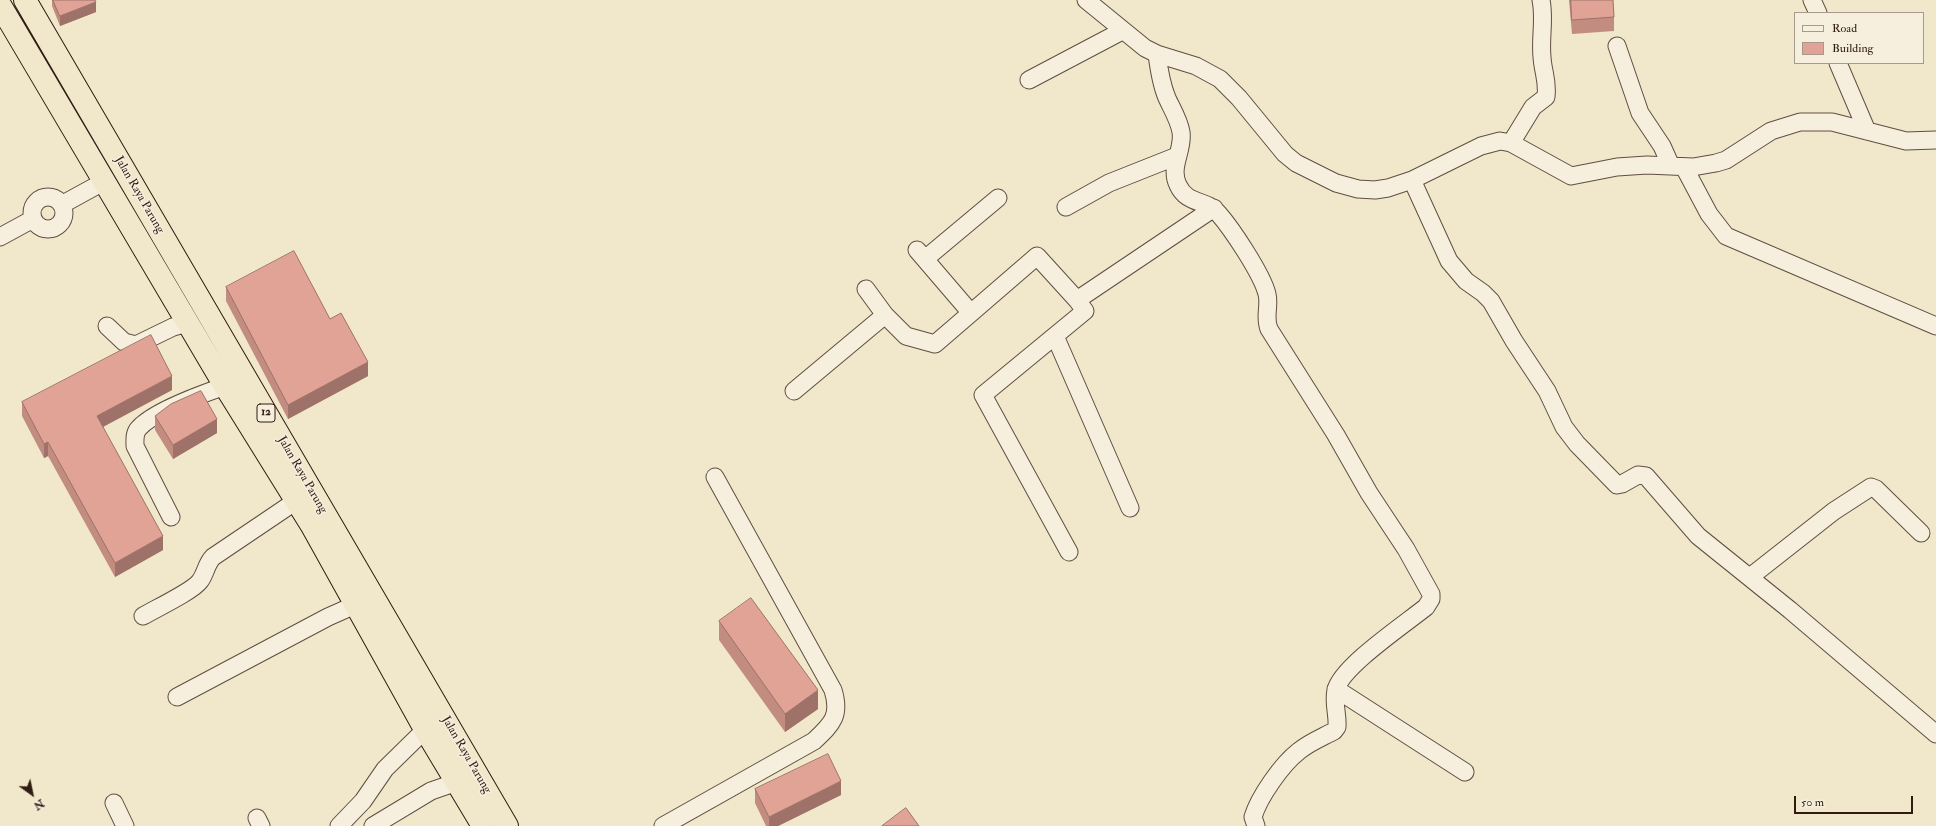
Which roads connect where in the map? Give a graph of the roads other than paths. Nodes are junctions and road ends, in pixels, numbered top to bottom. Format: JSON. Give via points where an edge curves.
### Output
{"nodes":[{"id":1,"x":25,"y":0,"type":"edge"},
{"id":2,"x":1086,"y":0,"type":"edge"},
{"id":3,"x":1812,"y":0,"type":"edge"},
{"id":4,"x":1545,"y":3,"type":"edge"},
{"id":5,"x":0,"y":5,"type":"edge"},
{"id":6,"x":1818,"y":12,"type":"edge"},
{"id":7,"x":1122,"y":31,"type":"junction"},
{"id":8,"x":1617,"y":46,"type":"dead end"},
{"id":9,"x":1157,"y":54,"type":"junction"},
{"id":10,"x":1838,"y":64,"type":"edge"},
{"id":11,"x":1029,"y":80,"type":"dead end"},
{"id":12,"x":1867,"y":131,"type":"junction"},
{"id":13,"x":1936,"y":140,"type":"edge"},
{"id":14,"x":1511,"y":143,"type":"junction"},
{"id":15,"x":1177,"y":156,"type":"junction"},
{"id":16,"x":1677,"y":167,"type":"junction"},
{"id":17,"x":1412,"y":180,"type":"junction"},
{"id":18,"x":105,"y":181,"type":"junction"},
{"id":19,"x":998,"y":198,"type":"dead end"},
{"id":20,"x":62,"y":204,"type":"junction"},
{"id":21,"x":1066,"y":207,"type":"dead end"},
{"id":22,"x":1214,"y":208,"type":"junction"},
{"id":23,"x":33,"y":219,"type":"junction"},
{"id":24,"x":0,"y":237,"type":"edge"},
{"id":25,"x":866,"y":290,"type":"dead end"},
{"id":26,"x":1077,"y":300,"type":"junction"},
{"id":27,"x":971,"y":313,"type":"junction"},
{"id":28,"x":886,"y":315,"type":"junction"},
{"id":29,"x":187,"y":323,"type":"junction"},
{"id":30,"x":107,"y":326,"type":"dead end"},
{"id":31,"x":1936,"y":326,"type":"edge"},
{"id":32,"x":1055,"y":336,"type":"junction"},
{"id":33,"x":225,"y":386,"type":"junction"},
{"id":34,"x":794,"y":391,"type":"dead end"},
{"id":35,"x":715,"y":477,"type":"dead end"},
{"id":36,"x":296,"y":502,"type":"junction"},
{"id":37,"x":1130,"y":508,"type":"dead end"},
{"id":38,"x":171,"y":517,"type":"dead end"},
{"id":39,"x":1922,"y":533,"type":"dead end"},
{"id":40,"x":1069,"y":552,"type":"dead end"},
{"id":41,"x":1750,"y":577,"type":"junction"},
{"id":42,"x":355,"y":605,"type":"junction"},
{"id":43,"x":143,"y":616,"type":"dead end"},
{"id":44,"x":1336,"y":689,"type":"junction"},
{"id":45,"x":176,"y":697,"type":"dead end"},
{"id":46,"x":441,"y":713,"type":"junction"},
{"id":47,"x":426,"y":731,"type":"junction"},
{"id":48,"x":1936,"y":734,"type":"edge"},
{"id":49,"x":1465,"y":772,"type":"dead end"},
{"id":50,"x":457,"y":782,"type":"junction"},
{"id":51,"x":114,"y":803,"type":"dead end"},
{"id":52,"x":125,"y":826,"type":"edge"},
{"id":53,"x":339,"y":826,"type":"edge"},
{"id":54,"x":373,"y":826,"type":"edge"},
{"id":55,"x":483,"y":826,"type":"edge"},
{"id":56,"x":507,"y":826,"type":"edge"},
{"id":57,"x":663,"y":826,"type":"edge"},
{"id":58,"x":1256,"y":826,"type":"edge"}],
"edges":[{"from":1,"to":46,"type":"highway","name":"Jalan Raya Parung","number":"12"},
{"from":2,"to":7,"type":"street"},
{"from":3,"to":6,"type":"street"},
{"from":4,"to":14,"type":"street","via":[[1542,57],[1547,83],[1546,97],[1533,107]]},
{"from":5,"to":18,"type":"highway","name":"Jalan Raya Parung","number":"12"},
{"from":7,"to":9,"type":"street"},
{"from":7,"to":11,"type":"street"},
{"from":8,"to":16,"type":"street","via":[[1640,113]]},
{"from":9,"to":15,"type":"street","via":[[1164,89],[1181,131]]},
{"from":9,"to":17,"type":"street","via":[[1196,66],[1220,79],[1240,98],[1285,154],[1296,163],[1336,183],[1358,189],[1375,190]]},
{"from":10,"to":12,"type":"street"},
{"from":12,"to":13,"type":"street","via":[[1906,141]]},
{"from":12,"to":16,"type":"street","via":[[1832,122],[1800,122],[1771,131],[1721,162]]},
{"from":14,"to":16,"type":"street","via":[[1571,176],[1617,167]]},
{"from":14,"to":17,"type":"street","via":[[1490,143]]},
{"from":15,"to":21,"type":"street","via":[[1108,183]]},
{"from":15,"to":22,"type":"street","via":[[1175,178],[1181,190],[1190,200]]},
{"from":16,"to":31,"type":"street","via":[[1726,236]]},
{"from":17,"to":41,"type":"street","via":[[1448,261],[1491,302],[1547,391],[1564,427],[1577,444],[1617,485],[1638,474],[1646,476],[1698,536]]},
{"from":18,"to":20,"type":"street"},
{"from":18,"to":29,"type":"highway","name":"Jalan Raya Parung","number":"12"},
{"from":19,"to":27,"type":"street","via":[[921,255]]},
{"from":20,"to":23,"type":"street","via":[[55,198],[40,199],[33,206]]},
{"from":20,"to":23,"type":"street","via":[[64,216],[54,228],[43,228]]},
{"from":22,"to":26,"type":"street"},
{"from":22,"to":44,"type":"street","via":[[1264,285],[1268,301],[1267,322],[1273,337],[1406,549],[1431,594],[1426,607],[1365,656],[1341,679]]},
{"from":23,"to":24,"type":"street"},
{"from":25,"to":28,"type":"street"},
{"from":26,"to":27,"type":"street","via":[[1037,256]]},
{"from":26,"to":32,"type":"street","via":[[1085,311]]},
{"from":27,"to":28,"type":"street","via":[[935,344],[906,336]]},
{"from":28,"to":34,"type":"street"},
{"from":29,"to":30,"type":"street","via":[[136,345],[124,342]]},
{"from":29,"to":33,"type":"highway","name":"Jalan Raya Parung","number":"12"},
{"from":32,"to":37,"type":"street"},
{"from":32,"to":40,"type":"street","via":[[983,395]]},
{"from":33,"to":36,"type":"highway","name":"Jalan Raya Parung","number":"12"},
{"from":33,"to":38,"type":"street","via":[[188,400],[137,429],[135,446]]},
{"from":35,"to":57,"type":"street","via":[[833,690],[838,705],[826,729],[814,741]]},
{"from":36,"to":42,"type":"highway","name":"Jalan Raya Parung","number":"12"},
{"from":36,"to":43,"type":"street","via":[[209,561],[200,582],[192,588]]},
{"from":39,"to":41,"type":"street","via":[[1871,487],[1828,516]]},
{"from":41,"to":48,"type":"street"},
{"from":42,"to":45,"type":"street"},
{"from":42,"to":47,"type":"highway","name":"Jalan Raya Parung","number":"12"},
{"from":44,"to":49,"type":"street"},
{"from":44,"to":58,"type":"street","via":[[1334,704],[1337,727],[1291,758],[1257,807],[1253,817]]},
{"from":46,"to":47,"type":"street"},
{"from":46,"to":56,"type":"highway","name":"Jalan Raya Parung","number":"12"},
{"from":47,"to":50,"type":"highway","name":"Jalan Raya Parung","number":"12"},
{"from":47,"to":53,"type":"street","via":[[385,769],[363,801]]},
{"from":50,"to":54,"type":"street","via":[[431,791]]},
{"from":50,"to":55,"type":"highway","name":"Jalan Raya Parung","number":"12"},
{"from":51,"to":52,"type":"street"}]}
